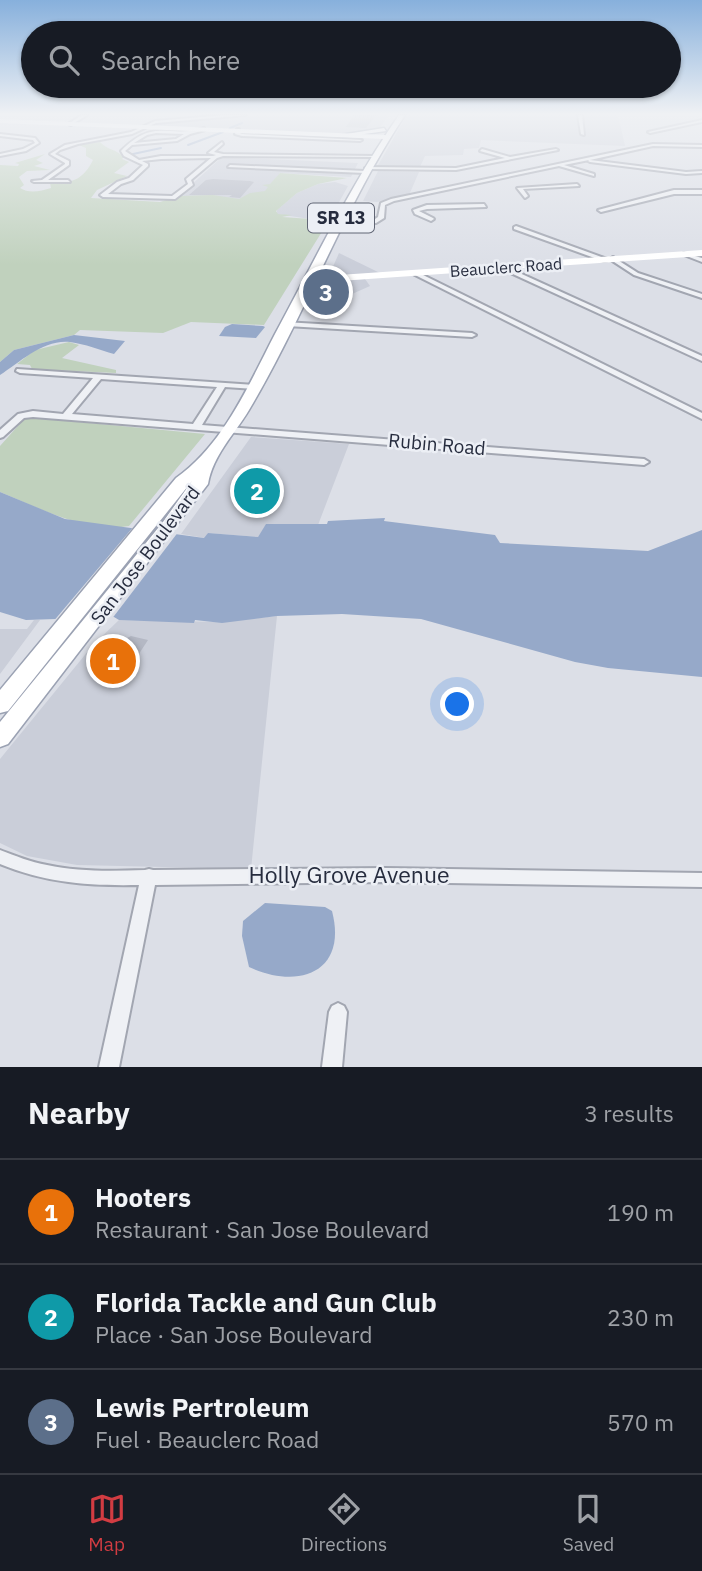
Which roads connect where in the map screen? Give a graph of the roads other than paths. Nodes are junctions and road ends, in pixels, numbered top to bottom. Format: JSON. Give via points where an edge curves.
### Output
{"nodes":[{"id":1,"x":369,"y":164,"type":"edge"},
{"id":2,"x":66,"y":165,"type":"edge"},
{"id":3,"x":146,"y":165,"type":"edge"},
{"id":4,"x":207,"y":165,"type":"edge"},
{"id":5,"x":314,"y":165,"type":"edge"},
{"id":6,"x":380,"y":165,"type":"edge"},
{"id":7,"x":478,"y":165,"type":"edge"},
{"id":8,"x":556,"y":165,"type":"joint"},
{"id":9,"x":611,"y":165,"type":"edge"},
{"id":10,"x":230,"y":166,"type":"dead end"},
{"id":11,"x":702,"y":172,"type":"edge"},
{"id":12,"x":592,"y":175,"type":"dead end"},
{"id":13,"x":498,"y":177,"type":"junction"},
{"id":14,"x":34,"y":180,"type":"dead end"},
{"id":15,"x":44,"y":180,"type":"junction"},
{"id":16,"x":68,"y":181,"type":"dead end"},
{"id":17,"x":577,"y":185,"type":"dead end"},
{"id":18,"x":525,"y":186,"type":"junction"},
{"id":19,"x":702,"y":192,"type":"edge"},
{"id":20,"x":525,"y":196,"type":"dead end"},
{"id":21,"x":402,"y":198,"type":"junction"},
{"id":22,"x":484,"y":206,"type":"dead end"},
{"id":23,"x":424,"y":207,"type":"junction"},
{"id":24,"x":601,"y":210,"type":"dead end"},
{"id":25,"x":431,"y":219,"type":"dead end"},
{"id":26,"x":339,"y":223,"type":"junction"},
{"id":27,"x":547,"y":241,"type":"dead end"},
{"id":28,"x":702,"y":253,"type":"edge"},
{"id":29,"x":686,"y":254,"type":"junction"},
{"id":30,"x":609,"y":260,"type":"junction"},
{"id":31,"x":702,"y":260,"type":"edge"},
{"id":32,"x":502,"y":267,"type":"junction"},
{"id":33,"x":415,"y":273,"type":"junction"},
{"id":34,"x":310,"y":280,"type":"junction"},
{"id":35,"x":702,"y":296,"type":"edge"},
{"id":36,"x":287,"y":324,"type":"junction"},
{"id":37,"x":472,"y":335,"type":"dead end"},
{"id":38,"x":702,"y":359,"type":"edge"},
{"id":39,"x":20,"y":371,"type":"dead end"},
{"id":40,"x":99,"y":376,"type":"junction"},
{"id":41,"x":222,"y":385,"type":"junction"},
{"id":42,"x":255,"y":387,"type":"junction"},
{"id":43,"x":702,"y":416,"type":"edge"},
{"id":44,"x":65,"y":417,"type":"junction"},
{"id":45,"x":195,"y":428,"type":"junction"},
{"id":46,"x":230,"y":430,"type":"junction"},
{"id":47,"x":0,"y":435,"type":"edge"},
{"id":48,"x":644,"y":461,"type":"dead end"},
{"id":49,"x":203,"y":466,"type":"junction"},
{"id":50,"x":73,"y":632,"type":"junction"},
{"id":51,"x":0,"y":705,"type":"edge"},
{"id":52,"x":0,"y":738,"type":"edge"},
{"id":53,"x":0,"y":856,"type":"edge"},
{"id":54,"x":149,"y":876,"type":"junction"},
{"id":55,"x":702,"y":880,"type":"edge"},
{"id":56,"x":338,"y":1012,"type":"dead end"},
{"id":57,"x":109,"y":1067,"type":"edge"},
{"id":58,"x":332,"y":1067,"type":"edge"}],
"edges":[{"from":1,"to":26,"type":"main road","name":"San Jose Boulevard","number":"SR 13"},
{"from":2,"to":15,"type":"street"},
{"from":3,"to":4,"type":"street","via":[[103,195],[173,198]]},
{"from":5,"to":10,"type":"street"},
{"from":6,"to":7,"type":"street","via":[[449,170]]},
{"from":8,"to":12,"type":"street"},
{"from":8,"to":13,"type":"street"},
{"from":9,"to":11,"type":"street"},
{"from":13,"to":18,"type":"street"},
{"from":13,"to":21,"type":"street"},
{"from":14,"to":15,"type":"street"},
{"from":15,"to":16,"type":"street"},
{"from":17,"to":18,"type":"street"},
{"from":18,"to":20,"type":"street","via":[[518,190]]},
{"from":19,"to":24,"type":"street","via":[[686,188]]},
{"from":21,"to":23,"type":"street"},
{"from":21,"to":26,"type":"street","via":[[385,202],[376,221]]},
{"from":22,"to":23,"type":"street"},
{"from":23,"to":25,"type":"street","via":[[415,212]]},
{"from":26,"to":34,"type":"main road","name":"San Jose Boulevard","number":"SR 13"},
{"from":27,"to":30,"type":"street"},
{"from":28,"to":29,"type":"street","name":"Beauclerc Road"},
{"from":29,"to":30,"type":"street","name":"Beauclerc Road"},
{"from":29,"to":31,"type":"street"},
{"from":30,"to":32,"type":"street","name":"Beauclerc Road"},
{"from":30,"to":35,"type":"street"},
{"from":32,"to":33,"type":"street","name":"Beauclerc Road"},
{"from":32,"to":38,"type":"street"},
{"from":33,"to":34,"type":"street","name":"Beauclerc Road"},
{"from":33,"to":43,"type":"street"},
{"from":34,"to":36,"type":"main road","name":"San Jose Boulevard","number":"SR 13"},
{"from":36,"to":37,"type":"street"},
{"from":36,"to":42,"type":"main road","name":"San Jose Boulevard","number":"SR 13"},
{"from":39,"to":40,"type":"street"},
{"from":40,"to":41,"type":"street"},
{"from":40,"to":44,"type":"street"},
{"from":41,"to":42,"type":"street"},
{"from":41,"to":45,"type":"street"},
{"from":42,"to":46,"type":"main road","name":"San Jose Boulevard","number":"SR 13"},
{"from":44,"to":45,"type":"street","name":"Rubin Road"},
{"from":44,"to":47,"type":"street","name":"Rubin Road","via":[[27,414]]},
{"from":45,"to":46,"type":"street","name":"Rubin Road"},
{"from":46,"to":48,"type":"street","name":"Rubin Road"},
{"from":46,"to":49,"type":"main road","name":"San Jose Boulevard","number":"SR 13"},
{"from":49,"to":50,"type":"main road","name":"San Jose Boulevard","number":"SR 13","via":[[182,481],[148,523]]},
{"from":49,"to":50,"type":"main road","name":"San Jose Boulevard","number":"SR 13","via":[[200,484],[169,526]]},
{"from":50,"to":51,"type":"main road","name":"San Jose Boulevard","number":"SR 13"},
{"from":50,"to":52,"type":"main road","name":"San Jose Boulevard","number":"SR 13"},
{"from":53,"to":54,"type":"street","name":"Holly Grove Avenue","via":[[22,866],[77,876]]},
{"from":54,"to":55,"type":"street","name":"Holly Grove Avenue"},
{"from":54,"to":57,"type":"street"},
{"from":56,"to":58,"type":"street"}]}
